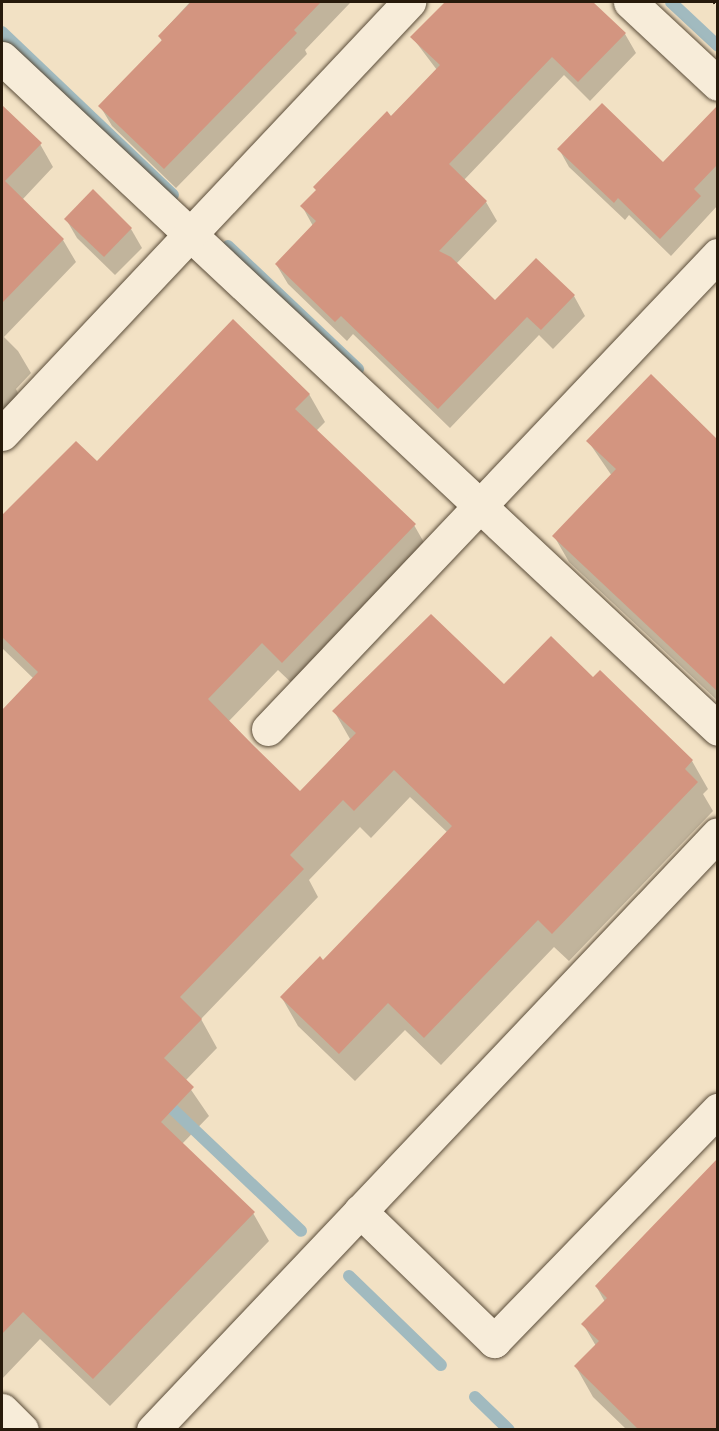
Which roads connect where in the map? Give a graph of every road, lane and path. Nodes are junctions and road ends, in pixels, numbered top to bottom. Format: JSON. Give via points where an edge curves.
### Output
{"nodes":[{"id":1,"x":409,"y":2,"type":"edge"},
{"id":2,"x":630,"y":2,"type":"edge"},
{"id":3,"x":714,"y":2,"type":"edge"},
{"id":4,"x":717,"y":5,"type":"edge"},
{"id":5,"x":2,"y":58,"type":"edge"},
{"id":6,"x":717,"y":84,"type":"edge"},
{"id":7,"x":190,"y":234,"type":"junction"},
{"id":8,"x":717,"y":255,"type":"edge"},
{"id":9,"x":2,"y":434,"type":"edge"},
{"id":10,"x":479,"y":506,"type":"junction"},
{"id":11,"x":268,"y":729,"type":"dead end"},
{"id":12,"x":717,"y":729,"type":"edge"},
{"id":13,"x":717,"y":834,"type":"edge"},
{"id":14,"x":717,"y":1110,"type":"edge"},
{"id":15,"x":360,"y":1211,"type":"junction"},
{"id":16,"x":2,"y":1410,"type":"edge"},
{"id":17,"x":22,"y":1430,"type":"edge"},
{"id":18,"x":153,"y":1430,"type":"edge"}],
"edges":[{"from":1,"to":7,"type":"street"},
{"from":2,"to":6,"type":"street"},
{"from":3,"to":4,"type":"path"},
{"from":5,"to":7,"type":"street"},
{"from":7,"to":9,"type":"street"},
{"from":7,"to":10,"type":"street"},
{"from":8,"to":10,"type":"street"},
{"from":10,"to":11,"type":"street"},
{"from":10,"to":12,"type":"street"},
{"from":13,"to":15,"type":"street"},
{"from":14,"to":15,"type":"street","via":[[494,1341]]},
{"from":15,"to":18,"type":"street"},
{"from":16,"to":17,"type":"street"}]}
